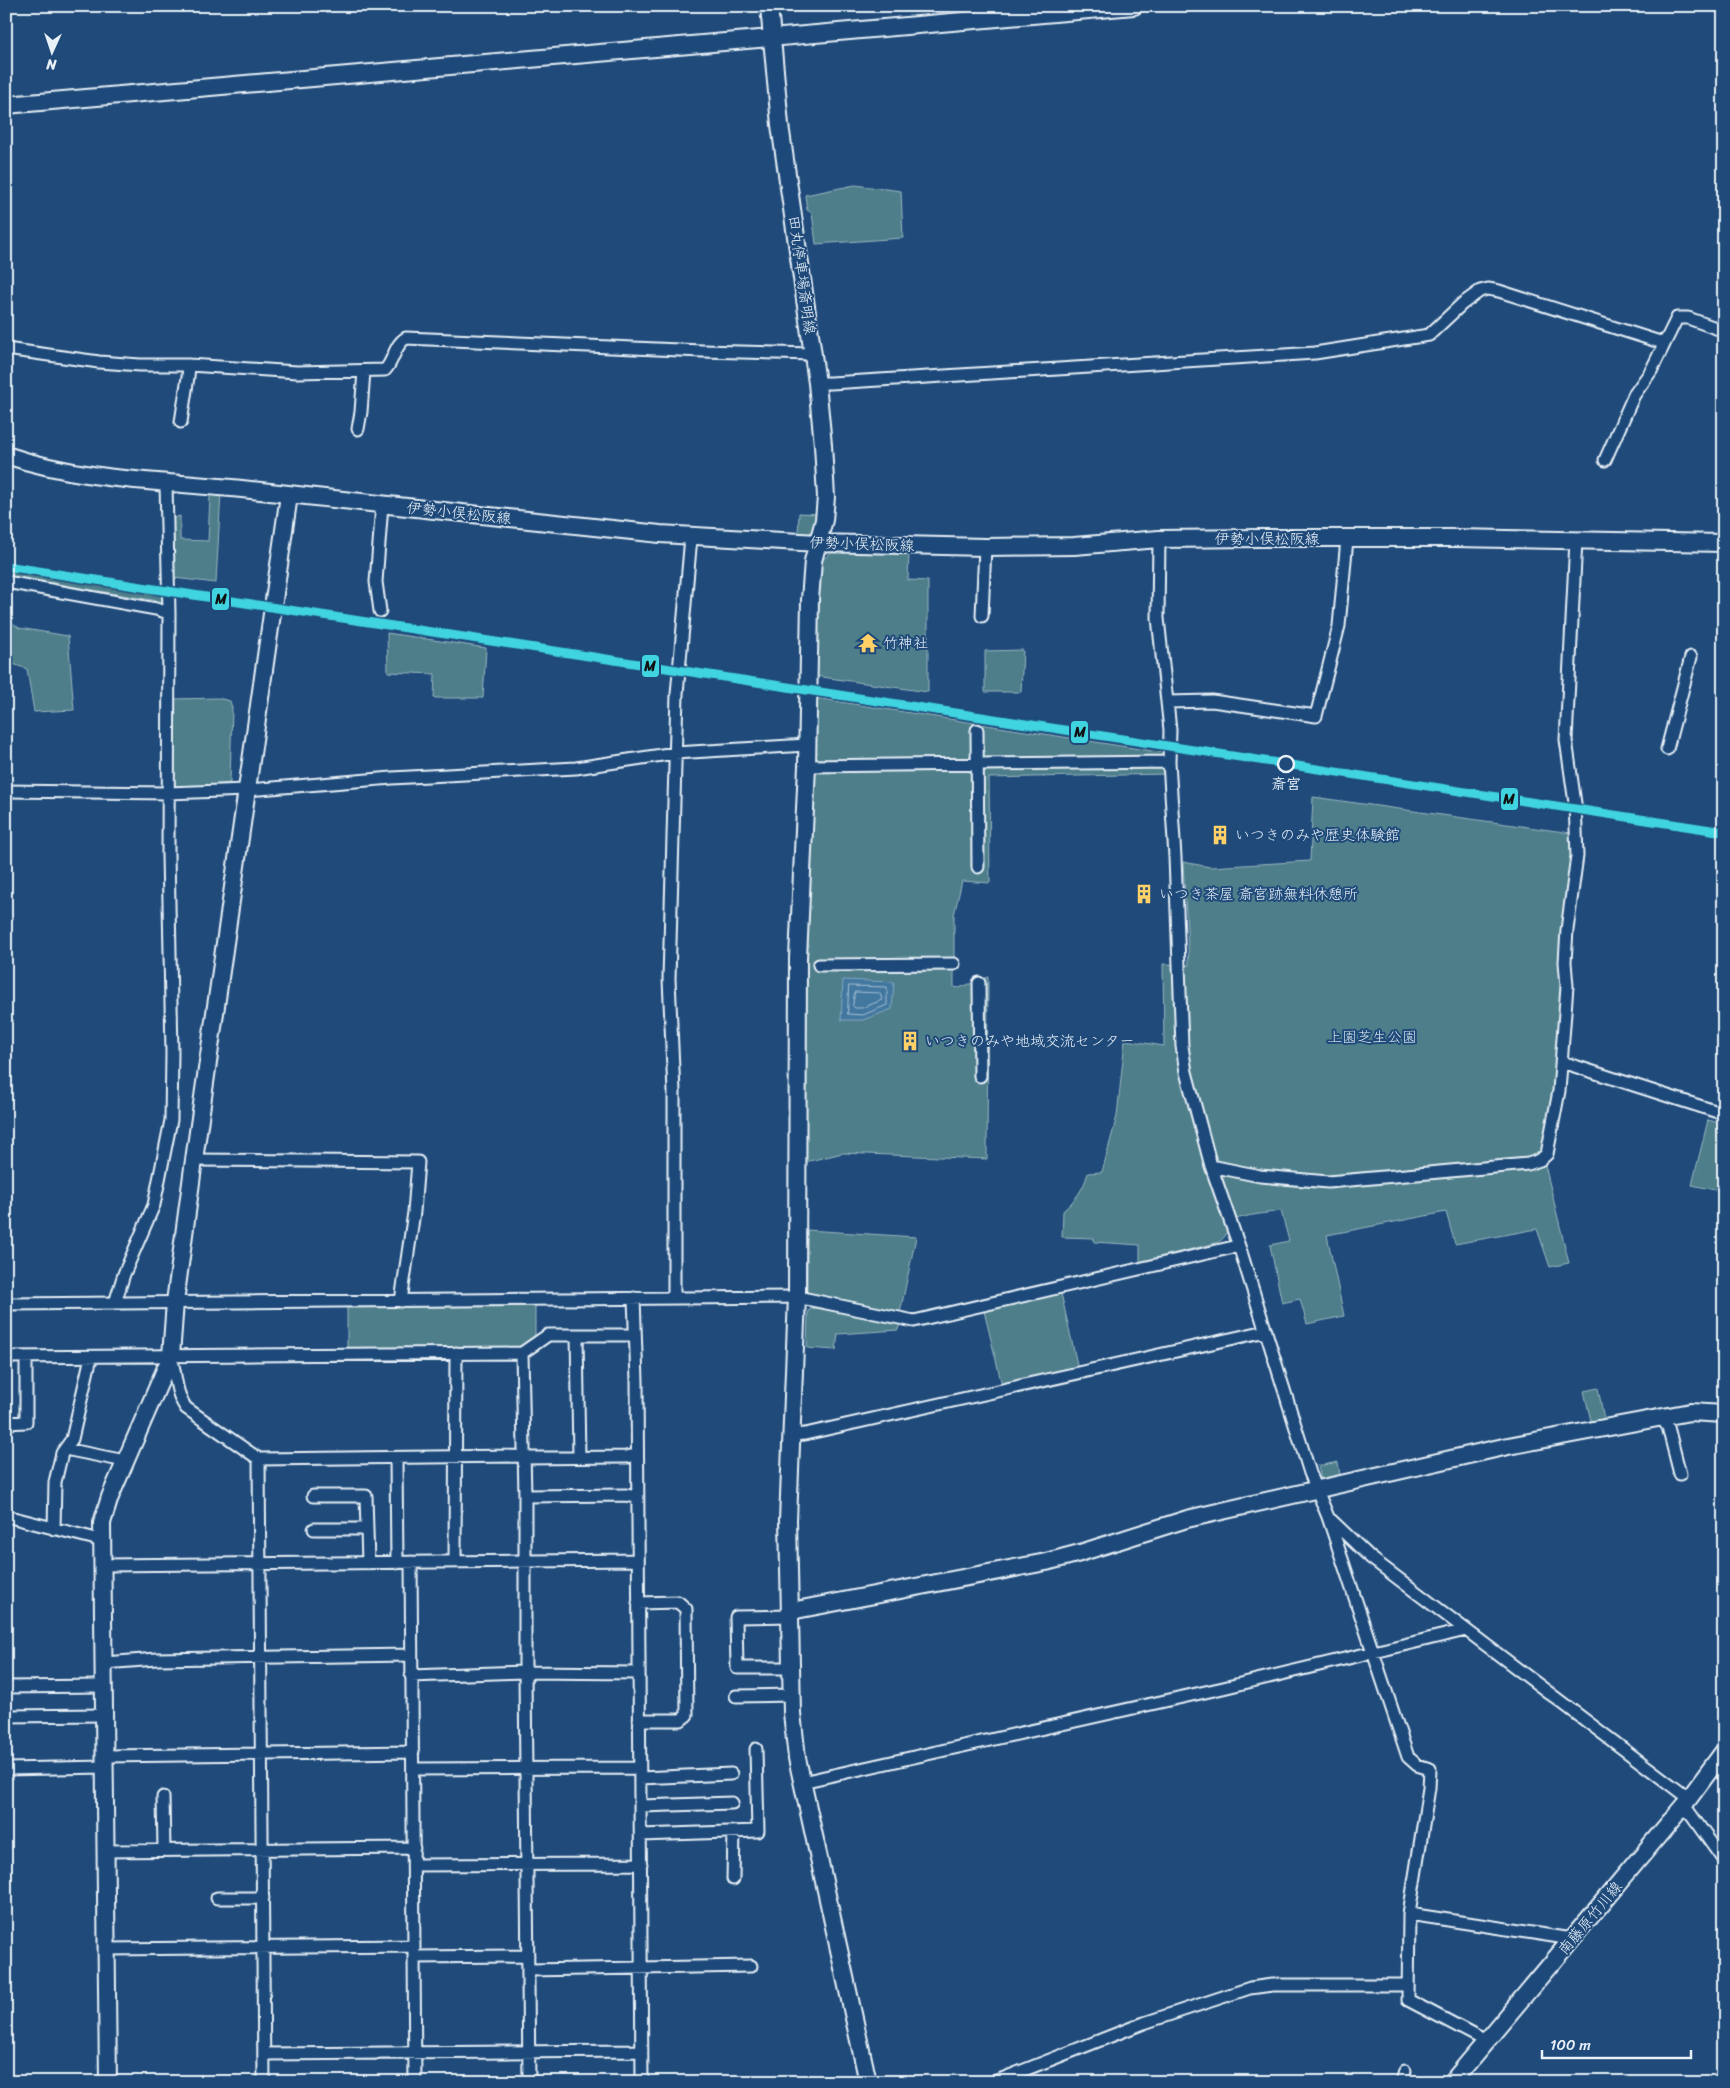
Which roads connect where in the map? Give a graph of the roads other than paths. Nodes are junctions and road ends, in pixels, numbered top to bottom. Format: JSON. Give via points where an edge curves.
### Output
{"nodes":[{"id":1,"x":768,"y":6,"type":"edge"},
{"id":2,"x":1134,"y":6,"type":"edge"},
{"id":3,"x":771,"y":38,"type":"junction"},
{"id":4,"x":6,"y":105,"type":"edge"},
{"id":5,"x":1724,"y":331,"type":"edge"},
{"id":6,"x":1663,"y":343,"type":"junction"},
{"id":7,"x":6,"y":349,"type":"edge"},
{"id":8,"x":813,"y":354,"type":"junction"},
{"id":9,"x":189,"y":365,"type":"junction"},
{"id":10,"x":364,"y":371,"type":"junction"},
{"id":11,"x":817,"y":383,"type":"junction"},
{"id":12,"x":180,"y":422,"type":"dead end"},
{"id":13,"x":358,"y":429,"type":"dead end"},
{"id":14,"x":6,"y":455,"type":"edge"},
{"id":15,"x":1605,"y":460,"type":"dead end"},
{"id":16,"x":166,"y":484,"type":"junction"},
{"id":17,"x":289,"y":495,"type":"junction"},
{"id":18,"x":382,"y":505,"type":"junction"},
{"id":19,"x":691,"y":537,"type":"junction"},
{"id":20,"x":1159,"y":539,"type":"junction"},
{"id":21,"x":1347,"y":539,"type":"junction"},
{"id":22,"x":1576,"y":540,"type":"junction"},
{"id":23,"x":818,"y":543,"type":"junction"},
{"id":24,"x":1724,"y":543,"type":"edge"},
{"id":25,"x":985,"y":547,"type":"junction"},
{"id":26,"x":6,"y":582,"type":"edge"},
{"id":27,"x":380,"y":611,"type":"dead end"},
{"id":28,"x":169,"y":613,"type":"junction"},
{"id":29,"x":982,"y":616,"type":"dead end"},
{"id":30,"x":1691,"y":657,"type":"dead end"},
{"id":31,"x":1167,"y":702,"type":"junction"},
{"id":32,"x":978,"y":730,"type":"dead end"},
{"id":33,"x":807,"y":745,"type":"junction"},
{"id":34,"x":1667,"y":749,"type":"dead end"},
{"id":35,"x":675,"y":753,"type":"junction"},
{"id":36,"x":1169,"y":762,"type":"junction"},
{"id":37,"x":977,"y":764,"type":"junction"},
{"id":38,"x":807,"y":766,"type":"junction"},
{"id":39,"x":247,"y":790,"type":"junction"},
{"id":40,"x":6,"y":791,"type":"edge"},
{"id":41,"x":168,"y":793,"type":"junction"},
{"id":42,"x":978,"y":867,"type":"dead end"},
{"id":43,"x":954,"y":964,"type":"dead end"},
{"id":44,"x":819,"y":965,"type":"dead end"},
{"id":45,"x":979,"y":983,"type":"dead end"},
{"id":46,"x":1562,"y":1062,"type":"junction"},
{"id":47,"x":980,"y":1076,"type":"dead end"},
{"id":48,"x":1724,"y":1114,"type":"edge"},
{"id":49,"x":194,"y":1160,"type":"junction"},
{"id":50,"x":1212,"y":1166,"type":"junction"},
{"id":51,"x":1238,"y":1246,"type":"junction"},
{"id":52,"x":797,"y":1297,"type":"junction"},
{"id":53,"x":634,"y":1298,"type":"junction"},
{"id":54,"x":674,"y":1298,"type":"junction"},
{"id":55,"x":401,"y":1301,"type":"junction"},
{"id":56,"x":175,"y":1302,"type":"junction"},
{"id":57,"x":115,"y":1303,"type":"junction"},
{"id":58,"x":6,"y":1304,"type":"edge"},
{"id":59,"x":1266,"y":1331,"type":"junction"},
{"id":60,"x":577,"y":1335,"type":"junction"},
{"id":61,"x":635,"y":1335,"type":"junction"},
{"id":62,"x":456,"y":1353,"type":"junction"},
{"id":63,"x":522,"y":1353,"type":"junction"},
{"id":64,"x":170,"y":1356,"type":"junction"},
{"id":65,"x":26,"y":1357,"type":"junction"},
{"id":66,"x":91,"y":1357,"type":"junction"},
{"id":67,"x":6,"y":1358,"type":"edge"},
{"id":68,"x":1724,"y":1414,"type":"edge"},
{"id":69,"x":1661,"y":1417,"type":"junction"},
{"id":70,"x":6,"y":1423,"type":"edge"},
{"id":71,"x":791,"y":1435,"type":"junction"},
{"id":72,"x":65,"y":1450,"type":"junction"},
{"id":73,"x":637,"y":1455,"type":"junction"},
{"id":74,"x":456,"y":1457,"type":"junction"},
{"id":75,"x":524,"y":1457,"type":"junction"},
{"id":76,"x":579,"y":1457,"type":"junction"},
{"id":77,"x":259,"y":1459,"type":"junction"},
{"id":78,"x":396,"y":1459,"type":"junction"},
{"id":79,"x":125,"y":1461,"type":"junction"},
{"id":80,"x":1680,"y":1474,"type":"dead end"},
{"id":81,"x":1317,"y":1488,"type":"junction"},
{"id":82,"x":313,"y":1496,"type":"dead end"},
{"id":83,"x":525,"y":1496,"type":"junction"},
{"id":84,"x":637,"y":1497,"type":"junction"},
{"id":85,"x":6,"y":1516,"type":"edge"},
{"id":86,"x":1328,"y":1517,"type":"junction"},
{"id":87,"x":54,"y":1529,"type":"junction"},
{"id":88,"x":314,"y":1529,"type":"dead end"},
{"id":89,"x":367,"y":1529,"type":"junction"},
{"id":90,"x":102,"y":1544,"type":"junction"},
{"id":91,"x":638,"y":1560,"type":"junction"},
{"id":92,"x":525,"y":1561,"type":"junction"},
{"id":93,"x":260,"y":1562,"type":"junction"},
{"id":94,"x":411,"y":1562,"type":"junction"},
{"id":95,"x":454,"y":1562,"type":"junction"},
{"id":96,"x":368,"y":1563,"type":"junction"},
{"id":97,"x":397,"y":1563,"type":"junction"},
{"id":98,"x":103,"y":1565,"type":"junction"},
{"id":99,"x":638,"y":1603,"type":"junction"},
{"id":100,"x":791,"y":1614,"type":"junction"},
{"id":101,"x":1466,"y":1630,"type":"junction"},
{"id":102,"x":1374,"y":1652,"type":"junction"},
{"id":103,"x":410,"y":1655,"type":"junction"},
{"id":104,"x":261,"y":1658,"type":"junction"},
{"id":105,"x":104,"y":1663,"type":"junction"},
{"id":106,"x":791,"y":1668,"type":"junction"},
{"id":107,"x":524,"y":1672,"type":"junction"},
{"id":108,"x":639,"y":1673,"type":"junction"},
{"id":109,"x":411,"y":1676,"type":"junction"},
{"id":110,"x":104,"y":1686,"type":"junction"},
{"id":111,"x":6,"y":1687,"type":"edge"},
{"id":112,"x":792,"y":1695,"type":"junction"},
{"id":113,"x":736,"y":1696,"type":"dead end"},
{"id":114,"x":104,"y":1715,"type":"junction"},
{"id":115,"x":6,"y":1716,"type":"edge"},
{"id":116,"x":639,"y":1720,"type":"junction"},
{"id":117,"x":756,"y":1749,"type":"dead end"},
{"id":118,"x":1724,"y":1751,"type":"edge"},
{"id":119,"x":412,"y":1752,"type":"junction"},
{"id":120,"x":262,"y":1754,"type":"junction"},
{"id":121,"x":105,"y":1762,"type":"junction"},
{"id":122,"x":413,"y":1769,"type":"junction"},
{"id":123,"x":526,"y":1769,"type":"junction"},
{"id":124,"x":6,"y":1770,"type":"edge"},
{"id":125,"x":640,"y":1773,"type":"junction"},
{"id":126,"x":731,"y":1774,"type":"dead end"},
{"id":127,"x":802,"y":1782,"type":"junction"},
{"id":128,"x":163,"y":1797,"type":"dead end"},
{"id":129,"x":1686,"y":1801,"type":"junction"},
{"id":130,"x":732,"y":1803,"type":"dead end"},
{"id":131,"x":641,"y":1806,"type":"junction"},
{"id":132,"x":734,"y":1832,"type":"junction"},
{"id":133,"x":641,"y":1835,"type":"junction"},
{"id":134,"x":414,"y":1848,"type":"junction"},
{"id":135,"x":164,"y":1850,"type":"junction"},
{"id":136,"x":263,"y":1850,"type":"junction"},
{"id":137,"x":105,"y":1851,"type":"junction"},
{"id":138,"x":1724,"y":1861,"type":"edge"},
{"id":139,"x":527,"y":1864,"type":"junction"},
{"id":140,"x":641,"y":1864,"type":"junction"},
{"id":141,"x":414,"y":1865,"type":"junction"},
{"id":142,"x":733,"y":1879,"type":"dead end"},
{"id":143,"x":217,"y":1898,"type":"dead end"},
{"id":144,"x":263,"y":1898,"type":"junction"},
{"id":145,"x":1410,"y":1914,"type":"junction"},
{"id":146,"x":1572,"y":1939,"type":"junction"},
{"id":147,"x":264,"y":1948,"type":"junction"},
{"id":148,"x":106,"y":1949,"type":"junction"},
{"id":149,"x":414,"y":1951,"type":"junction"},
{"id":150,"x":528,"y":1956,"type":"junction"},
{"id":151,"x":750,"y":1966,"type":"dead end"},
{"id":152,"x":641,"y":1968,"type":"junction"},
{"id":153,"x":529,"y":1970,"type":"junction"},
{"id":154,"x":1408,"y":1985,"type":"junction"},
{"id":155,"x":1486,"y":2041,"type":"junction"},
{"id":156,"x":529,"y":2051,"type":"junction"},
{"id":157,"x":642,"y":2051,"type":"junction"},
{"id":158,"x":414,"y":2053,"type":"junction"},
{"id":159,"x":264,"y":2054,"type":"junction"},
{"id":160,"x":108,"y":2082,"type":"edge"},
{"id":161,"x":264,"y":2082,"type":"edge"},
{"id":162,"x":415,"y":2082,"type":"edge"},
{"id":163,"x":529,"y":2082,"type":"edge"},
{"id":164,"x":642,"y":2082,"type":"edge"},
{"id":165,"x":868,"y":2082,"type":"edge"},
{"id":166,"x":994,"y":2082,"type":"edge"},
{"id":167,"x":1452,"y":2082,"type":"edge"}],
"edges":[{"from":1,"to":3,"type":"street","name":"田丸停車場斎明線"},
{"from":2,"to":3,"type":"street"},
{"from":3,"to":4,"type":"street"},
{"from":3,"to":8,"type":"street","name":"田丸停車場斎明線","via":[[780,125]]},
{"from":5,"to":6,"type":"street","via":[[1688,318],[1677,318]]},
{"from":6,"to":11,"type":"street","via":[[1488,289],[1462,304],[1430,335],[1333,350]]},
{"from":6,"to":15,"type":"street","via":[[1651,372],[1634,395]]},
{"from":7,"to":9,"type":"street","via":[[99,362]]},
{"from":8,"to":10,"type":"street","via":[[406,338],[400,342],[385,370]]},
{"from":8,"to":11,"type":"street","name":"田丸停車場斎明線"},
{"from":9,"to":10,"type":"street","via":[[297,372]]},
{"from":9,"to":12,"type":"street"},
{"from":10,"to":13,"type":"street"},
{"from":11,"to":23,"type":"street","name":"田丸停車場斎明線","via":[[826,497]]},
{"from":14,"to":16,"type":"street","name":"伊勢小俣松阪線","via":[[78,472]]},
{"from":16,"to":17,"type":"street","name":"伊勢小俣松阪線"},
{"from":16,"to":28,"type":"street"},
{"from":17,"to":18,"type":"street","name":"伊勢小俣松阪線"},
{"from":17,"to":39,"type":"street"},
{"from":18,"to":19,"type":"street","name":"伊勢小俣松阪線"},
{"from":18,"to":27,"type":"street","via":[[376,582]]},
{"from":19,"to":23,"type":"street","name":"伊勢小俣松阪線"},
{"from":19,"to":35,"type":"street"},
{"from":20,"to":21,"type":"street","name":"伊勢小俣松阪線"},
{"from":20,"to":25,"type":"street","name":"伊勢小俣松阪線","via":[[1074,546]]},
{"from":20,"to":31,"type":"street","via":[[1158,618]]},
{"from":21,"to":22,"type":"street","name":"伊勢小俣松阪線"},
{"from":21,"to":31,"type":"street","via":[[1339,626],[1316,716],[1212,701]]},
{"from":22,"to":24,"type":"street","name":"伊勢小俣松阪線"},
{"from":22,"to":46,"type":"street","via":[[1566,740],[1575,803],[1577,856],[1567,930]]},
{"from":23,"to":25,"type":"street","name":"伊勢小俣松阪線"},
{"from":23,"to":33,"type":"street","name":"田丸停車場斎明線","via":[[810,600]]},
{"from":25,"to":29,"type":"street"},
{"from":26,"to":28,"type":"street"},
{"from":28,"to":41,"type":"street"},
{"from":30,"to":34,"type":"street"},
{"from":31,"to":36,"type":"street"},
{"from":32,"to":37,"type":"street"},
{"from":33,"to":35,"type":"street"},
{"from":33,"to":38,"type":"street","name":"田丸停車場斎明線"},
{"from":35,"to":39,"type":"street","via":[[576,768]]},
{"from":35,"to":54,"type":"street","via":[[669,979],[674,1092]]},
{"from":36,"to":37,"type":"street"},
{"from":36,"to":50,"type":"street","via":[[1182,1046]]},
{"from":37,"to":38,"type":"street"},
{"from":37,"to":42,"type":"street"},
{"from":38,"to":52,"type":"street","name":"田丸停車場斎明線","via":[[798,958]]},
{"from":39,"to":41,"type":"street"},
{"from":39,"to":49,"type":"street"},
{"from":40,"to":41,"type":"street"},
{"from":41,"to":57,"type":"street","via":[[171,1127],[154,1204]]},
{"from":43,"to":44,"type":"street"},
{"from":45,"to":47,"type":"street"},
{"from":46,"to":48,"type":"street"},
{"from":46,"to":50,"type":"street","via":[[1547,1154],[1528,1164],[1328,1182],[1260,1176]]},
{"from":49,"to":55,"type":"street","via":[[418,1162]]},
{"from":49,"to":56,"type":"street"},
{"from":50,"to":51,"type":"street"},
{"from":51,"to":52,"type":"street","via":[[914,1321]]},
{"from":51,"to":59,"type":"street"},
{"from":52,"to":54,"type":"street"},
{"from":52,"to":71,"type":"street","name":"田丸停車場斎明線"},
{"from":53,"to":54,"type":"street"},
{"from":53,"to":55,"type":"street"},
{"from":53,"to":61,"type":"street"},
{"from":55,"to":56,"type":"street"},
{"from":56,"to":57,"type":"street"},
{"from":56,"to":64,"type":"street"},
{"from":57,"to":58,"type":"street"},
{"from":59,"to":71,"type":"street"},
{"from":59,"to":81,"type":"street"},
{"from":60,"to":61,"type":"street"},
{"from":60,"to":63,"type":"street","via":[[548,1335]]},
{"from":60,"to":76,"type":"street"},
{"from":61,"to":73,"type":"street"},
{"from":62,"to":63,"type":"street"},
{"from":62,"to":64,"type":"street"},
{"from":62,"to":74,"type":"street"},
{"from":63,"to":75,"type":"street"},
{"from":64,"to":66,"type":"street"},
{"from":64,"to":77,"type":"street","via":[[180,1400],[186,1408]]},
{"from":64,"to":79,"type":"street"},
{"from":65,"to":66,"type":"street"},
{"from":65,"to":67,"type":"street"},
{"from":65,"to":70,"type":"street","via":[[26,1422]]},
{"from":66,"to":72,"type":"street","via":[[72,1439]]},
{"from":68,"to":69,"type":"street","via":[[1690,1412]]},
{"from":69,"to":80,"type":"street","via":[[1668,1427]]},
{"from":69,"to":81,"type":"street","via":[[1508,1446]]},
{"from":71,"to":100,"type":"street","name":"田丸停車場斎明線","via":[[788,1520]]},
{"from":72,"to":79,"type":"street"},
{"from":72,"to":87,"type":"street","via":[[55,1482]]},
{"from":73,"to":76,"type":"street"},
{"from":73,"to":84,"type":"street"},
{"from":74,"to":75,"type":"street"},
{"from":74,"to":78,"type":"street"},
{"from":74,"to":95,"type":"street"},
{"from":75,"to":76,"type":"street"},
{"from":75,"to":83,"type":"street"},
{"from":77,"to":78,"type":"street"},
{"from":77,"to":93,"type":"street"},
{"from":78,"to":97,"type":"street"},
{"from":79,"to":90,"type":"street","via":[[104,1513]]},
{"from":81,"to":86,"type":"street"},
{"from":81,"to":100,"type":"street","via":[[1187,1519],[1046,1562]]},
{"from":82,"to":89,"type":"street","via":[[366,1496]]},
{"from":83,"to":84,"type":"street"},
{"from":83,"to":92,"type":"street"},
{"from":84,"to":91,"type":"street"},
{"from":85,"to":87,"type":"street"},
{"from":86,"to":101,"type":"street","via":[[1371,1558]]},
{"from":86,"to":102,"type":"street"},
{"from":87,"to":90,"type":"street","via":[[96,1539]]},
{"from":88,"to":89,"type":"street"},
{"from":89,"to":96,"type":"street"},
{"from":90,"to":98,"type":"street"},
{"from":91,"to":92,"type":"street"},
{"from":91,"to":99,"type":"street"},
{"from":92,"to":95,"type":"street"},
{"from":92,"to":107,"type":"street"},
{"from":93,"to":96,"type":"street"},
{"from":93,"to":98,"type":"street"},
{"from":93,"to":104,"type":"street"},
{"from":94,"to":95,"type":"street"},
{"from":94,"to":97,"type":"street"},
{"from":94,"to":103,"type":"street"},
{"from":96,"to":97,"type":"street"},
{"from":98,"to":105,"type":"street"},
{"from":99,"to":108,"type":"street"},
{"from":99,"to":116,"type":"street","via":[[678,1602],[686,1609],[687,1715],[681,1720]]},
{"from":100,"to":106,"type":"street","name":"田丸停車場斎明線"},
{"from":100,"to":106,"type":"street","via":[[736,1617],[737,1668]]},
{"from":101,"to":102,"type":"street"},
{"from":101,"to":129,"type":"street"},
{"from":102,"to":127,"type":"street"},
{"from":102,"to":145,"type":"street","via":[[1408,1757],[1417,1766],[1430,1769],[1431,1775]]},
{"from":103,"to":104,"type":"street"},
{"from":103,"to":109,"type":"street"},
{"from":104,"to":105,"type":"street"},
{"from":104,"to":120,"type":"street"},
{"from":105,"to":110,"type":"street"},
{"from":106,"to":112,"type":"street","name":"田丸停車場斎明線"},
{"from":107,"to":108,"type":"street"},
{"from":107,"to":109,"type":"street"},
{"from":107,"to":123,"type":"street"},
{"from":108,"to":116,"type":"street"},
{"from":109,"to":119,"type":"street"},
{"from":110,"to":111,"type":"street"},
{"from":110,"to":114,"type":"street"},
{"from":112,"to":113,"type":"street"},
{"from":112,"to":127,"type":"street","name":"田丸停車場斎明線","via":[[795,1745]]},
{"from":114,"to":115,"type":"street"},
{"from":114,"to":121,"type":"street"},
{"from":116,"to":125,"type":"street"},
{"from":117,"to":132,"type":"street","via":[[758,1831]]},
{"from":118,"to":129,"type":"street","name":"南藤原竹川線"},
{"from":119,"to":120,"type":"street"},
{"from":119,"to":122,"type":"street"},
{"from":120,"to":121,"type":"street"},
{"from":120,"to":136,"type":"street"},
{"from":121,"to":124,"type":"street"},
{"from":121,"to":137,"type":"street"},
{"from":122,"to":123,"type":"street"},
{"from":122,"to":134,"type":"street"},
{"from":123,"to":125,"type":"street"},
{"from":123,"to":139,"type":"street"},
{"from":125,"to":126,"type":"street"},
{"from":125,"to":131,"type":"street"},
{"from":127,"to":165,"type":"street","name":"田丸停車場斎明線"},
{"from":128,"to":135,"type":"street"},
{"from":129,"to":138,"type":"street"},
{"from":129,"to":146,"type":"street","name":"南藤原竹川線"},
{"from":130,"to":131,"type":"street"},
{"from":131,"to":133,"type":"street"},
{"from":132,"to":133,"type":"street"},
{"from":132,"to":142,"type":"street"},
{"from":133,"to":140,"type":"street"},
{"from":134,"to":136,"type":"street"},
{"from":134,"to":141,"type":"street"},
{"from":135,"to":136,"type":"street"},
{"from":135,"to":137,"type":"street"},
{"from":136,"to":144,"type":"street"},
{"from":137,"to":148,"type":"street"},
{"from":139,"to":140,"type":"street"},
{"from":139,"to":141,"type":"street"},
{"from":139,"to":150,"type":"street"},
{"from":140,"to":152,"type":"street"},
{"from":141,"to":149,"type":"street"},
{"from":143,"to":144,"type":"street"},
{"from":144,"to":147,"type":"street"},
{"from":145,"to":146,"type":"street"},
{"from":145,"to":154,"type":"street"},
{"from":146,"to":155,"type":"street","name":"南藤原竹川線"},
{"from":147,"to":148,"type":"street"},
{"from":147,"to":149,"type":"street"},
{"from":147,"to":159,"type":"street"},
{"from":148,"to":160,"type":"street"},
{"from":149,"to":150,"type":"street"},
{"from":149,"to":158,"type":"street"},
{"from":150,"to":153,"type":"street"},
{"from":151,"to":152,"type":"street"},
{"from":152,"to":153,"type":"street"},
{"from":152,"to":157,"type":"street"},
{"from":153,"to":156,"type":"street"},
{"from":154,"to":155,"type":"street","via":[[1408,2000]]},
{"from":154,"to":166,"type":"street","via":[[1272,1985],[1250,1988],[1144,2023]]},
{"from":155,"to":167,"type":"street","name":"南藤原竹川線"},
{"from":156,"to":157,"type":"street"},
{"from":156,"to":158,"type":"street"},
{"from":156,"to":163,"type":"street"},
{"from":157,"to":164,"type":"street"},
{"from":158,"to":159,"type":"street"},
{"from":158,"to":162,"type":"street"},
{"from":159,"to":161,"type":"street"}]}
